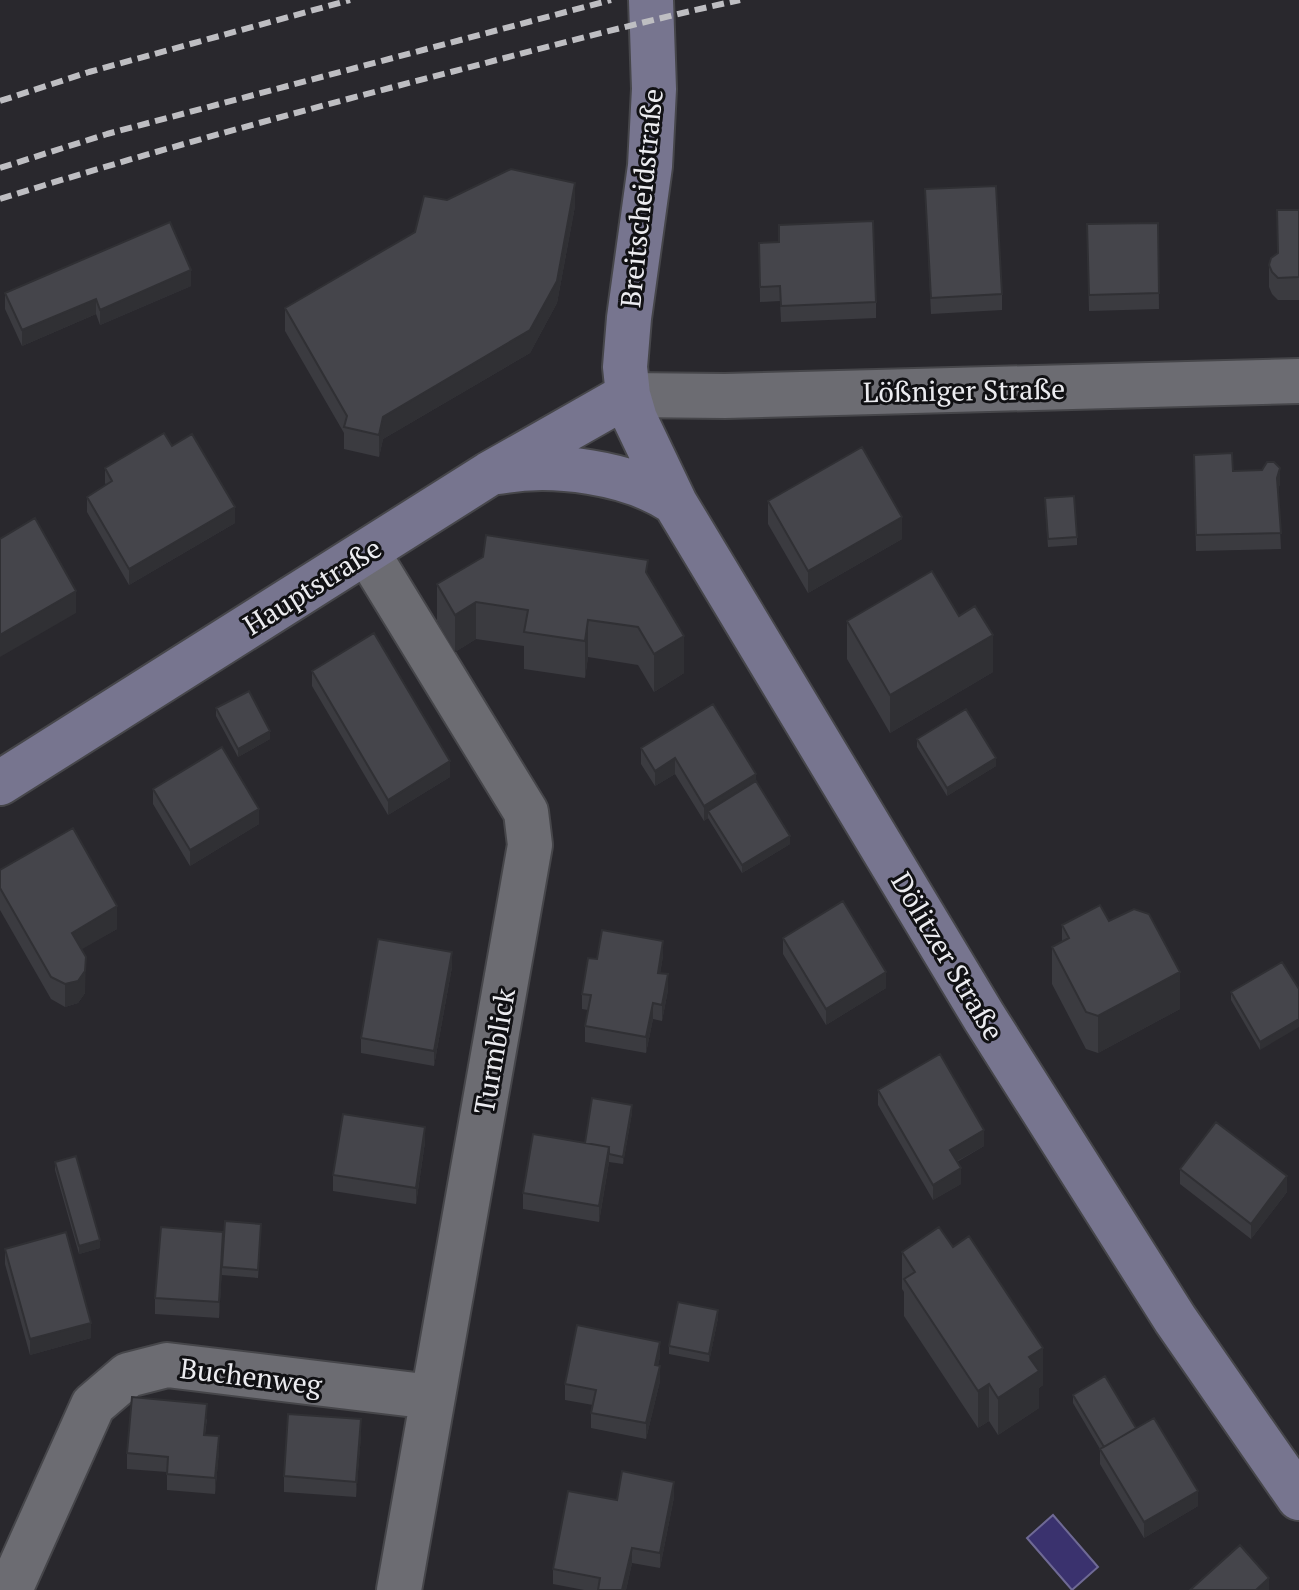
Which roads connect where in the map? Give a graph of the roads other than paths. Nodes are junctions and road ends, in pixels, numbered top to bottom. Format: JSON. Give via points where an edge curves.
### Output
{"nodes":[{"id":1,"x":651,"y":0,"type":"edge"},
{"id":2,"x":1299,"y":381,"type":"edge"},
{"id":3,"x":628,"y":395,"type":"junction"},
{"id":4,"x":489,"y":474,"type":"junction"},
{"id":5,"x":675,"y":503,"type":"junction"},
{"id":6,"x":367,"y":552,"type":"junction"},
{"id":7,"x":0,"y":783,"type":"edge"},
{"id":8,"x":432,"y":1397,"type":"junction"},
{"id":9,"x":1299,"y":1498,"type":"edge"},
{"id":10,"x":10,"y":1590,"type":"edge"},
{"id":11,"x":399,"y":1590,"type":"edge"}],
"edges":[{"from":1,"to":3,"type":"main road","name":"Breitscheidstraße","via":[[650,166],[626,344]]},
{"from":2,"to":3,"type":"street","name":"Lößniger Straße"},
{"from":3,"to":4,"type":"main road","name":"Hauptstraße"},
{"from":3,"to":5,"type":"main road","name":"Dölitzer Straße"},
{"from":4,"to":5,"type":"main road","via":[[536,468],[579,472],[633,484]]},
{"from":4,"to":6,"type":"main road","name":"Hauptstraße"},
{"from":5,"to":9,"type":"main road","name":"Dölitzer Straße","via":[[984,1017],[1175,1319]]},
{"from":6,"to":7,"type":"main road","name":"Hauptstraße"},
{"from":6,"to":8,"type":"street","name":"Turmblick","via":[[526,812],[530,845]]},
{"from":8,"to":10,"type":"street","name":"Buchenweg","via":[[167,1365],[128,1375],[93,1405]]},
{"from":8,"to":11,"type":"street","name":"Turmblick"}]}
